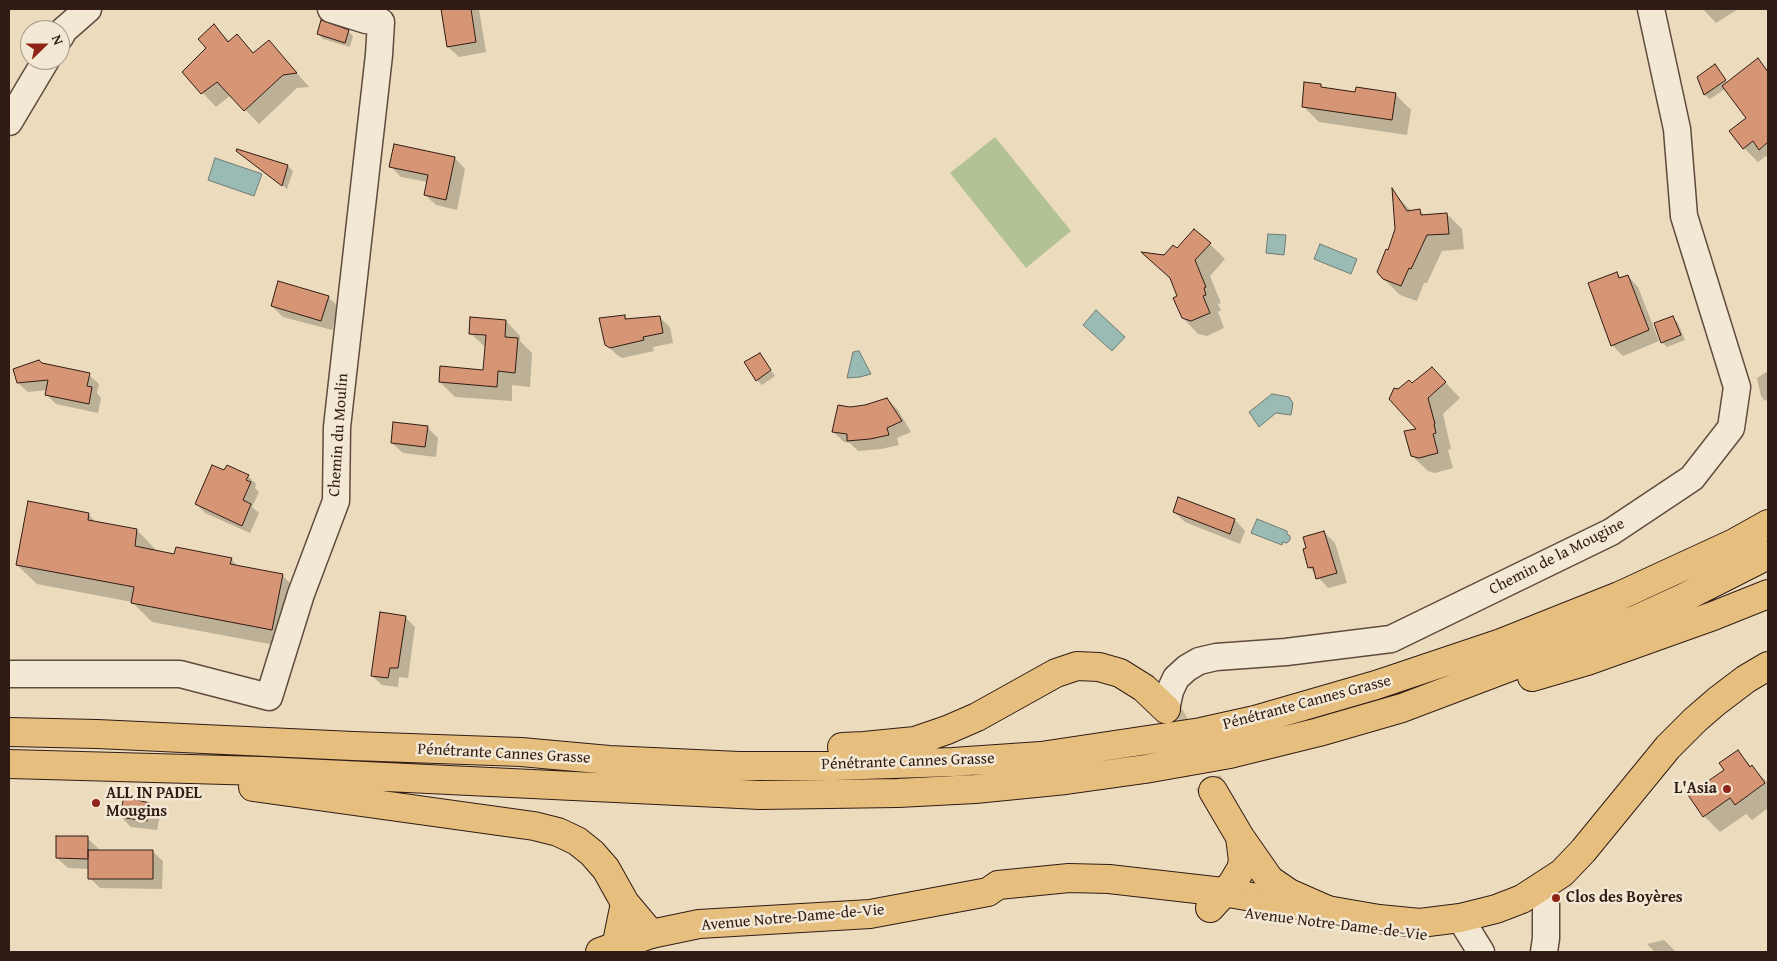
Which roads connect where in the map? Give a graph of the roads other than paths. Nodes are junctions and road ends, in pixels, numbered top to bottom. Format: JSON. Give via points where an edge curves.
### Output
{"nodes":[{"id":1,"x":88,"y":9,"type":"edge"},
{"id":2,"x":331,"y":9,"type":"edge"},
{"id":3,"x":1651,"y":9,"type":"edge"},
{"id":4,"x":70,"y":25,"type":"edge"},
{"id":5,"x":40,"y":70,"type":"edge"},
{"id":6,"x":9,"y":122,"type":"edge"},
{"id":7,"x":1768,"y":524,"type":"edge"},
{"id":8,"x":1768,"y":555,"type":"edge"},
{"id":9,"x":1768,"y":594,"type":"edge"},
{"id":10,"x":1768,"y":666,"type":"edge"},
{"id":11,"x":9,"y":674,"type":"edge"},
{"id":12,"x":1768,"y":683,"type":"edge"},
{"id":13,"x":1402,"y":708,"type":"junction"},
{"id":14,"x":1166,"y":709,"type":"joint"},
{"id":15,"x":9,"y":732,"type":"edge"},
{"id":16,"x":522,"y":752,"type":"junction"},
{"id":17,"x":9,"y":764,"type":"edge"},
{"id":18,"x":108,"y":767,"type":"junction"},
{"id":19,"x":1213,"y":791,"type":"tunnel mouth"},
{"id":20,"x":1240,"y":837,"type":"junction"},
{"id":21,"x":1545,"y":895,"type":"junction"},
{"id":22,"x":1217,"y":900,"type":"junction"},
{"id":23,"x":625,"y":903,"type":"junction"},
{"id":24,"x":1330,"y":911,"type":"junction"},
{"id":25,"x":651,"y":934,"type":"junction"},
{"id":26,"x":1470,"y":935,"type":"edge"},
{"id":27,"x":608,"y":949,"type":"edge"},
{"id":28,"x":1544,"y":952,"type":"edge"}],
"edges":[{"from":1,"to":4,"type":"street"},
{"from":2,"to":11,"type":"street","name":"Chemin du Moulin","via":[[381,22],[379,55],[337,427],[336,501],[301,594],[268,697],[180,674]]},
{"from":3,"to":14,"type":"street","name":"Chemin de la Mougine","via":[[1677,129],[1684,216],[1737,387],[1731,428],[1692,478],[1612,532],[1391,639],[1199,661],[1176,678]]},
{"from":5,"to":6,"type":"street"},
{"from":7,"to":16,"type":"main road","name":"Pénétrante Cannes Grasse","via":[[1619,596],[1501,644],[1376,686],[1201,732],[1041,756],[832,766],[739,766]]},
{"from":8,"to":13,"type":"main road","name":"Pénétrante Cannes Grasse","via":[[1637,619]]},
{"from":9,"to":13,"type":"main road","via":[[1554,671]]},
{"from":10,"to":21,"type":"main road","name":"Avenue Notre-Dame-de-Vie","via":[[1717,701],[1668,747]]},
{"from":12,"to":21,"type":"main road","name":"Avenue Notre-Dame-de-Vie","via":[[1704,731],[1602,855],[1574,884]]},
{"from":13,"to":18,"type":"main road","name":"Pénétrante Cannes Grasse","via":[[1230,754],[1145,769],[975,789],[898,793],[760,794]]},
{"from":14,"to":16,"type":"main road","via":[[1144,688],[1120,673],[1077,666],[1056,673],[977,717],[915,741],[864,746]]},
{"from":15,"to":16,"type":"main road","name":"Pénétrante Cannes Grasse"},
{"from":17,"to":18,"type":"main road","name":"Pénétrante Cannes Grasse"},
{"from":18,"to":23,"type":"main road","via":[[550,830],[577,841],[592,853],[606,869]]},
{"from":19,"to":20,"type":"main road"},
{"from":20,"to":22,"type":"main road","via":[[1243,861],[1236,878]]},
{"from":20,"to":24,"type":"main road","via":[[1278,887]]},
{"from":21,"to":26,"type":"main road","name":"Avenue Notre-Dame-de-Vie","via":[[1496,909]]},
{"from":21,"to":28,"type":"street"},
{"from":22,"to":24,"type":"main road","name":"Avenue Notre-Dame-de-Vie"},
{"from":22,"to":25,"type":"main road","name":"Avenue Notre-Dame-de-Vie","via":[[1110,888],[1072,887],[1000,896],[988,892],[870,914],[699,924]]},
{"from":22,"to":26,"type":"main road","name":"Avenue Notre-Dame-de-Vie","via":[[1336,928],[1411,937]]},
{"from":23,"to":25,"type":"main road"},
{"from":23,"to":27,"type":"main road"},
{"from":24,"to":26,"type":"main road","name":"Avenue Notre-Dame-de-Vie","via":[[1420,922]]},
{"from":25,"to":27,"type":"main road","name":"Avenue Notre-Dame-de-Vie"}]}
